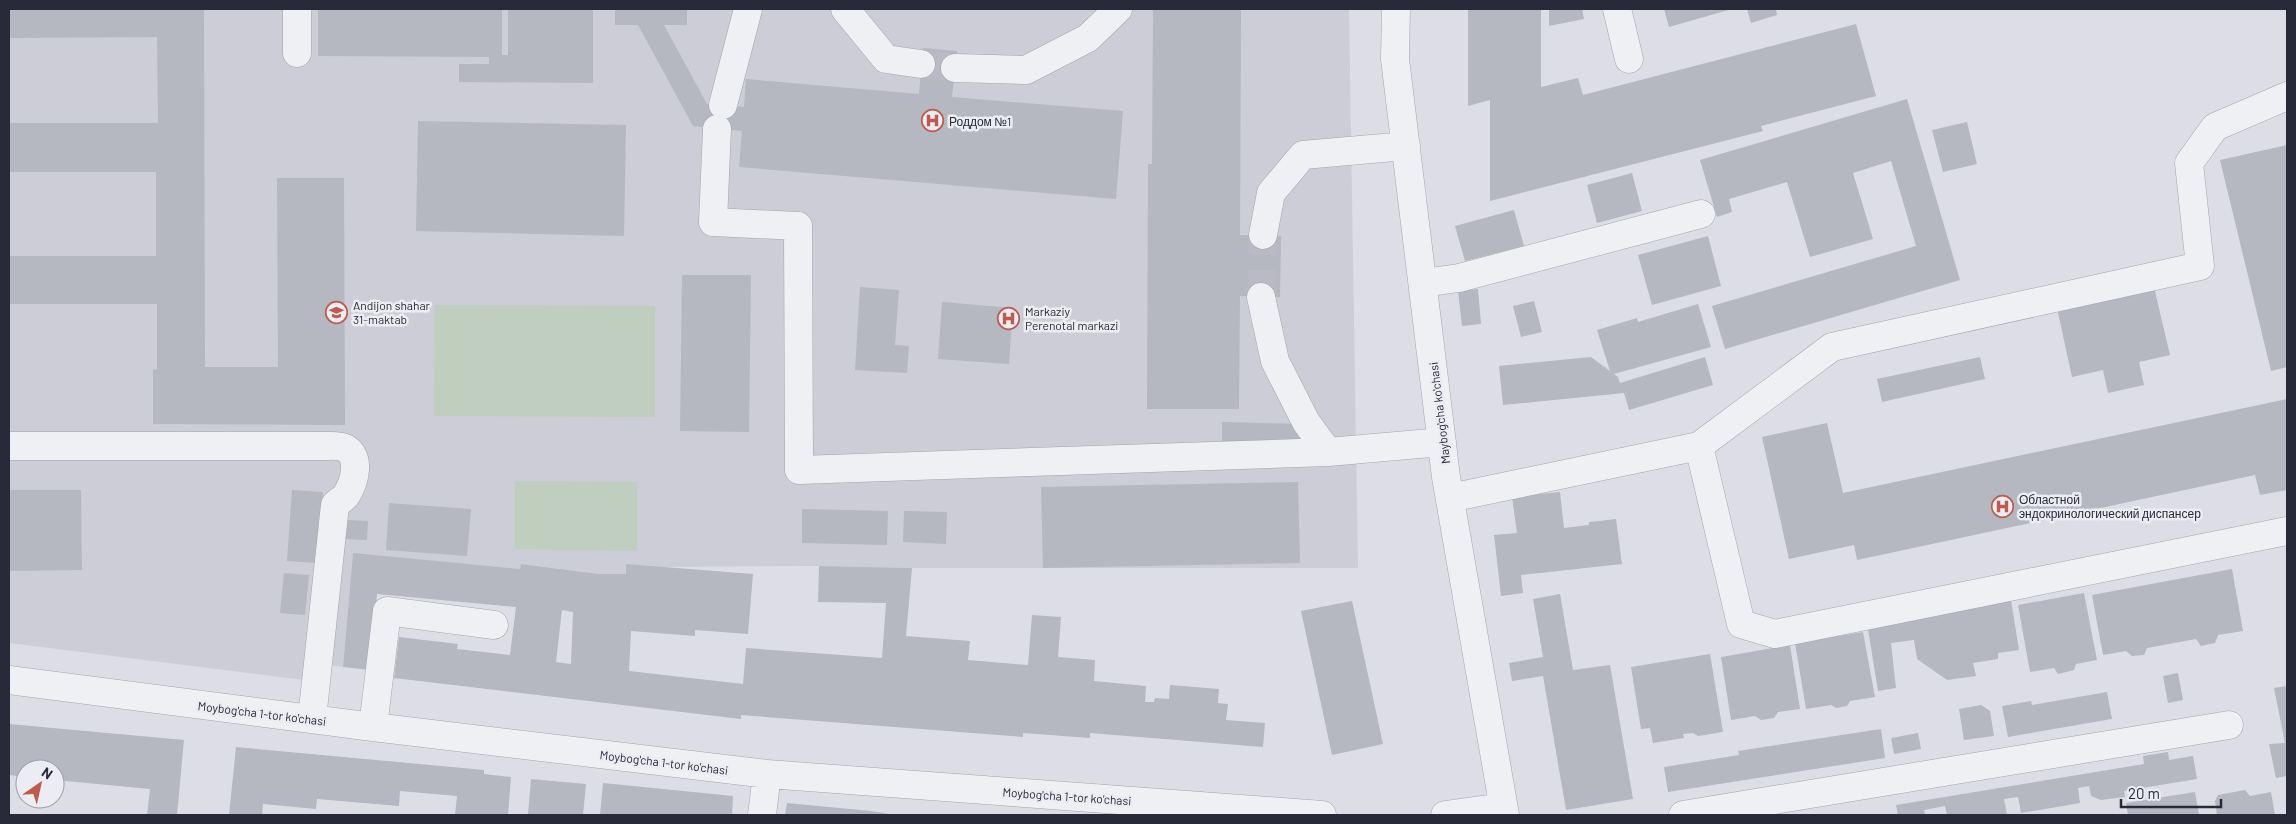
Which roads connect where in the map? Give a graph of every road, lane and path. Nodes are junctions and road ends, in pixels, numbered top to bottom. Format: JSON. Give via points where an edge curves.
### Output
{"nodes":[{"id":1,"x":297,"y":9,"type":"edge"},
{"id":2,"x":748,"y":9,"type":"edge"},
{"id":3,"x":845,"y":9,"type":"edge"},
{"id":4,"x":1118,"y":9,"type":"edge"},
{"id":5,"x":1396,"y":9,"type":"edge"},
{"id":6,"x":1618,"y":9,"type":"edge"},
{"id":7,"x":297,"y":53,"type":"dead end"},
{"id":8,"x":1629,"y":59,"type":"dead end"},
{"id":9,"x":922,"y":64,"type":"tunnel mouth"},
{"id":10,"x":955,"y":68,"type":"tunnel mouth"},
{"id":11,"x":2287,"y":96,"type":"edge"},
{"id":12,"x":1406,"y":146,"type":"junction"},
{"id":13,"x":1701,"y":214,"type":"dead end"},
{"id":14,"x":1263,"y":235,"type":"tunnel mouth"},
{"id":15,"x":1423,"y":283,"type":"junction"},
{"id":16,"x":1261,"y":297,"type":"tunnel mouth"},
{"id":17,"x":1442,"y":442,"type":"junction"},
{"id":18,"x":9,"y":446,"type":"edge"},
{"id":19,"x":1699,"y":446,"type":"junction"},
{"id":20,"x":1328,"y":452,"type":"junction"},
{"id":21,"x":1450,"y":498,"type":"junction"},
{"id":22,"x":2287,"y":531,"type":"edge"},
{"id":23,"x":494,"y":625,"type":"dead end"},
{"id":24,"x":9,"y":680,"type":"edge"},
{"id":25,"x":312,"y":719,"type":"junction"},
{"id":26,"x":2229,"y":725,"type":"dead end"},
{"id":27,"x":373,"y":727,"type":"junction"},
{"id":28,"x":767,"y":774,"type":"junction"},
{"id":29,"x":1504,"y":811,"type":"edge"},
{"id":30,"x":762,"y":815,"type":"edge"},
{"id":31,"x":1322,"y":815,"type":"edge"},
{"id":32,"x":1445,"y":815,"type":"edge"},
{"id":33,"x":1683,"y":815,"type":"edge"}],
"edges":[{"from":1,"to":7,"type":"street"},
{"from":2,"to":20,"type":"street","via":[[720,117],[713,222],[798,226],[799,470]]},
{"from":3,"to":9,"type":"street","via":[[886,59]]},
{"from":4,"to":10,"type":"street","via":[[1088,38],[1026,70]]},
{"from":5,"to":12,"type":"street","name":"Maybog'cha ko'chasi","via":[[1396,59]]},
{"from":6,"to":8,"type":"street"},
{"from":11,"to":19,"type":"street","via":[[2214,127],[2190,163],[2200,266],[1832,347]]},
{"from":12,"to":14,"type":"street","via":[[1303,155],[1271,193]]},
{"from":12,"to":15,"type":"street","name":"Maybog'cha ko'chasi"},
{"from":13,"to":15,"type":"street","via":[[1459,278]]},
{"from":15,"to":17,"type":"street","name":"Maybog'cha ko'chasi"},
{"from":16,"to":20,"type":"street","via":[[1274,361],[1306,422]]},
{"from":17,"to":20,"type":"street"},
{"from":17,"to":21,"type":"street","name":"Maybog'cha ko'chasi"},
{"from":18,"to":25,"type":"street","via":[[325,446],[343,447],[351,452],[356,461],[354,478],[347,495],[336,504]]},
{"from":19,"to":21,"type":"street"},
{"from":19,"to":22,"type":"street","via":[[1741,624],[1775,634]]},
{"from":21,"to":29,"type":"street","name":"Maybog'cha ko'chasi"},
{"from":23,"to":27,"type":"street","via":[[387,611]]},
{"from":24,"to":25,"type":"street","name":"Moybog'cha 1-tor ko'chasi"},
{"from":25,"to":27,"type":"street","name":"Moybog'cha 1-tor ko'chasi"},
{"from":26,"to":33,"type":"street"},
{"from":27,"to":28,"type":"street","name":"Moybog'cha 1-tor ko'chasi"},
{"from":28,"to":30,"type":"street"},
{"from":28,"to":31,"type":"street","name":"Moybog'cha 1-tor ko'chasi"},
{"from":29,"to":32,"type":"street"}]}
